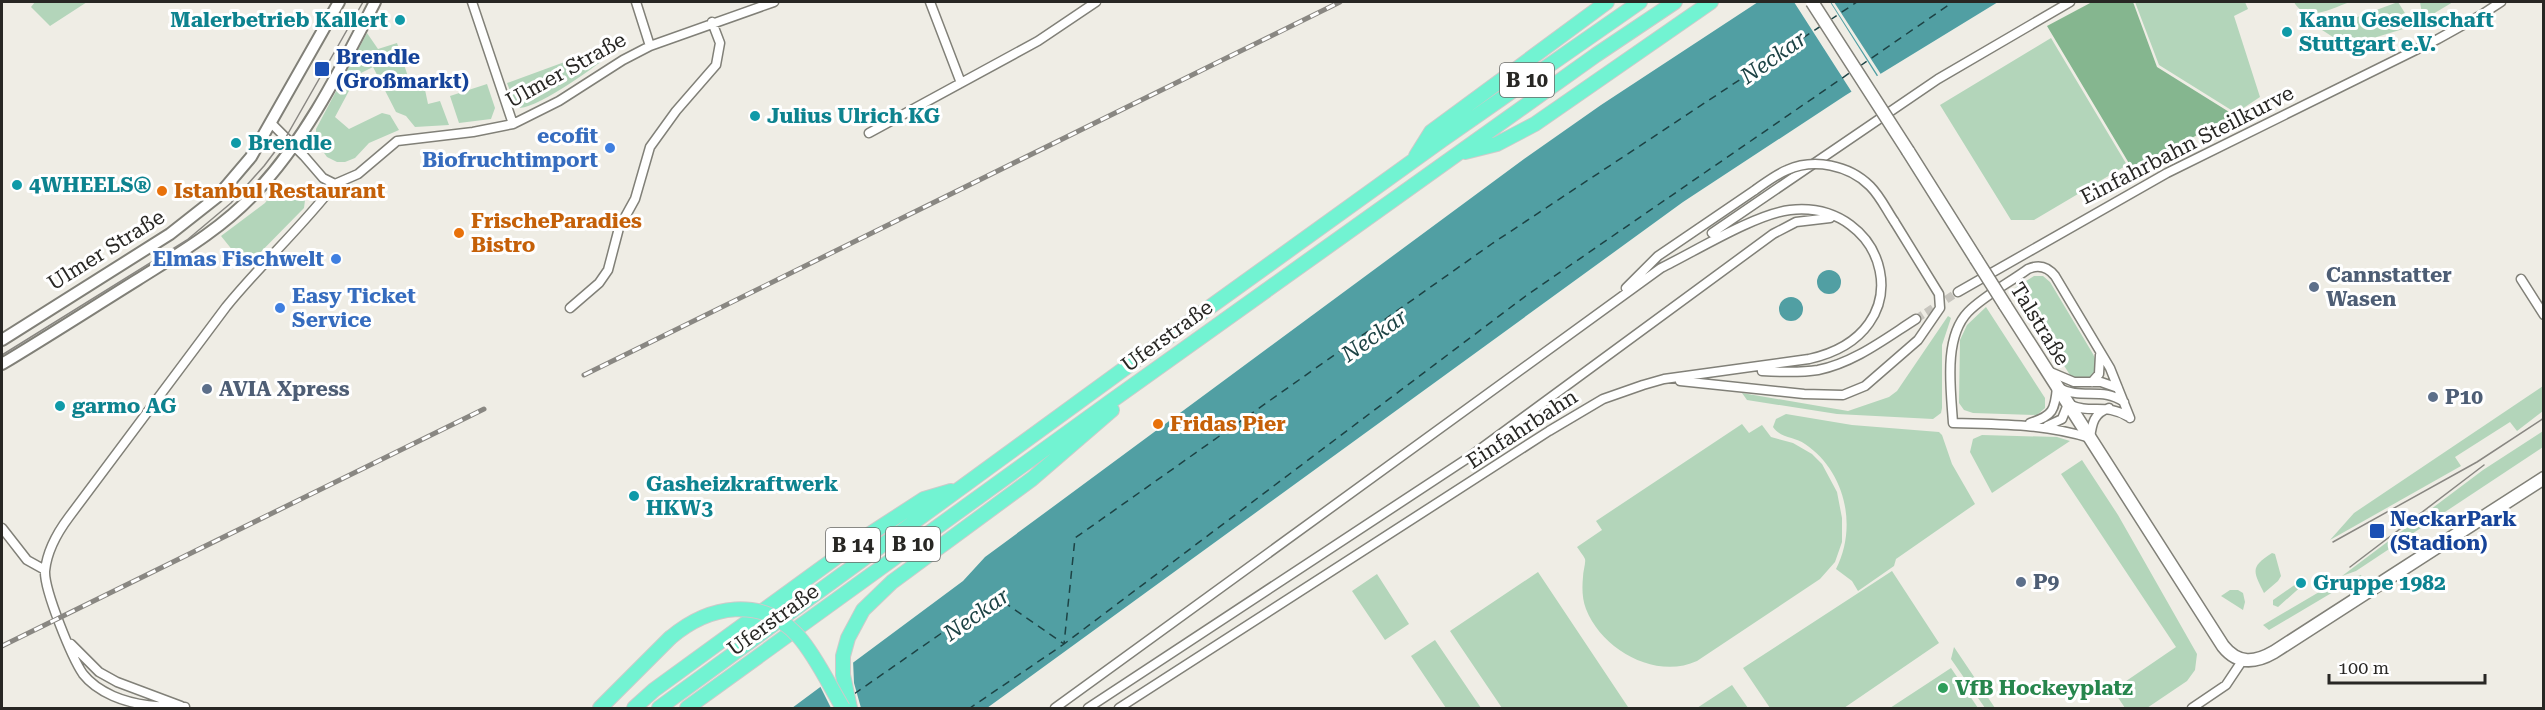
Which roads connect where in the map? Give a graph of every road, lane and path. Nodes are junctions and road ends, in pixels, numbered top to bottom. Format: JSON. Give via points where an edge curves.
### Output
{"nodes":[{"id":1,"x":339,"y":2,"type":"edge"},
{"id":2,"x":375,"y":2,"type":"edge"},
{"id":3,"x":472,"y":2,"type":"edge"},
{"id":4,"x":636,"y":2,"type":"edge"},
{"id":5,"x":774,"y":2,"type":"edge"},
{"id":6,"x":930,"y":2,"type":"edge"},
{"id":7,"x":1096,"y":2,"type":"edge"},
{"id":8,"x":1606,"y":2,"type":"edge"},
{"id":9,"x":1640,"y":2,"type":"edge"},
{"id":10,"x":1675,"y":2,"type":"edge"},
{"id":11,"x":1711,"y":2,"type":"edge"},
{"id":12,"x":1812,"y":2,"type":"edge"},
{"id":13,"x":2070,"y":2,"type":"edge"},
{"id":14,"x":2501,"y":2,"type":"edge"},
{"id":15,"x":712,"y":22,"type":"junction"},
{"id":16,"x":650,"y":45,"type":"junction"},
{"id":17,"x":961,"y":83,"type":"junction"},
{"id":18,"x":271,"y":123,"type":"junction"},
{"id":19,"x":513,"y":124,"type":"junction"},
{"id":20,"x":869,"y":133,"type":"dead end"},
{"id":21,"x":293,"y":145,"type":"junction"},
{"id":22,"x":1454,"y":156,"type":"junction"},
{"id":23,"x":1414,"y":161,"type":"junction"},
{"id":24,"x":335,"y":184,"type":"junction"},
{"id":25,"x":1840,"y":219,"type":"junction"},
{"id":26,"x":1712,"y":233,"type":"dead end"},
{"id":27,"x":2521,"y":279,"type":"dead end"},
{"id":28,"x":1958,"y":292,"type":"tunnel mouth"},
{"id":29,"x":1611,"y":303,"type":"junction"},
{"id":30,"x":570,"y":308,"type":"dead end"},
{"id":31,"x":2544,"y":315,"type":"edge"},
{"id":32,"x":1916,"y":319,"type":"tunnel mouth"},
{"id":33,"x":2,"y":340,"type":"edge"},
{"id":34,"x":2100,"y":351,"type":"junction"},
{"id":35,"x":2,"y":364,"type":"edge"},
{"id":36,"x":2110,"y":368,"type":"junction"},
{"id":37,"x":1744,"y":370,"type":"junction"},
{"id":38,"x":2046,"y":370,"type":"junction"},
{"id":39,"x":1664,"y":380,"type":"junction"},
{"id":40,"x":1140,"y":381,"type":"junction"},
{"id":41,"x":2092,"y":382,"type":"junction"},
{"id":42,"x":2109,"y":383,"type":"junction"},
{"id":43,"x":2057,"y":387,"type":"junction"},
{"id":44,"x":2119,"y":388,"type":"junction"},
{"id":45,"x":2100,"y":394,"type":"junction"},
{"id":46,"x":2124,"y":402,"type":"junction"},
{"id":47,"x":2068,"y":404,"type":"junction"},
{"id":48,"x":2109,"y":408,"type":"junction"},
{"id":49,"x":2026,"y":424,"type":"junction"},
{"id":50,"x":2044,"y":427,"type":"junction"},
{"id":51,"x":2090,"y":438,"type":"junction"},
{"id":52,"x":2544,"y":478,"type":"edge"},
{"id":53,"x":964,"y":486,"type":"junction"},
{"id":54,"x":2,"y":528,"type":"edge"},
{"id":55,"x":45,"y":570,"type":"junction"},
{"id":56,"x":69,"y":642,"type":"junction"},
{"id":57,"x":2242,"y":661,"type":"junction"},
{"id":58,"x":187,"y":708,"type":"edge"},
{"id":59,"x":600,"y":708,"type":"edge"},
{"id":60,"x":634,"y":708,"type":"edge"},
{"id":61,"x":659,"y":708,"type":"edge"},
{"id":62,"x":687,"y":708,"type":"edge"},
{"id":63,"x":843,"y":708,"type":"edge"},
{"id":64,"x":850,"y":708,"type":"edge"},
{"id":65,"x":1056,"y":708,"type":"edge"},
{"id":66,"x":1088,"y":708,"type":"edge"},
{"id":67,"x":1119,"y":708,"type":"edge"},
{"id":68,"x":2192,"y":708,"type":"edge"}],
"edges":[{"from":1,"to":18,"type":"street","name":"Ulmer Straße"},
{"from":2,"to":21,"type":"street","name":"Ulmer Straße"},
{"from":3,"to":19,"type":"street"},
{"from":4,"to":16,"type":"street"},
{"from":5,"to":15,"type":"street","name":"Ulmer Straße"},
{"from":6,"to":17,"type":"street"},
{"from":7,"to":17,"type":"street","via":[[1038,41]]},
{"from":8,"to":23,"type":"highway","number":"B 10","via":[[1431,132]]},
{"from":9,"to":23,"type":"highway","name":"Uferstraße","number":"B 10"},
{"from":10,"to":22,"type":"highway","name":"Uferstraße","number":"B 10"},
{"from":11,"to":22,"type":"highway","number":"B 10","via":[[1535,124],[1497,144]]},
{"from":12,"to":38,"type":"main road","name":"Talstraße","bridge":true},
{"from":13,"to":26,"type":"street","via":[[1938,79]]},
{"from":14,"to":28,"type":"street","name":"Einfahrbahn Steilkurve","via":[[2438,39],[2215,147]]},
{"from":15,"to":16,"type":"street","name":"Ulmer Straße"},
{"from":15,"to":30,"type":"street","via":[[720,43],[716,65],[654,139],[635,199],[619,228],[608,270]]},
{"from":16,"to":19,"type":"street","name":"Ulmer Straße","via":[[559,101]]},
{"from":17,"to":20,"type":"street"},
{"from":18,"to":21,"type":"street"},
{"from":18,"to":33,"type":"street","name":"Ulmer Straße","via":[[234,178],[195,216]]},
{"from":19,"to":24,"type":"street","name":"Ulmer Straße","via":[[397,141],[358,174]]},
{"from":21,"to":24,"type":"street","via":[[323,178]]},
{"from":21,"to":35,"type":"street","name":"Ulmer Straße","via":[[228,220]]},
{"from":22,"to":40,"type":"highway","name":"Uferstraße","number":"B 10"},
{"from":23,"to":53,"type":"highway","name":"Uferstraße","number":"B 10"},
{"from":24,"to":55,"type":"street","via":[[247,282],[69,517],[56,535]]},
{"from":25,"to":29,"type":"street","name":"Einfahrbahn","via":[[1802,210],[1774,214],[1661,268]]},
{"from":25,"to":37,"type":"street","name":"Einfahrbahn","via":[[1859,233],[1877,260],[1881,295],[1869,326],[1857,339],[1831,354]]},
{"from":25,"to":66,"type":"street","name":"Einfahrbahn","via":[[1808,219],[1785,227],[1468,458]]},
{"from":27,"to":31,"type":"street"},
{"from":29,"to":39,"type":"street","bridge":true,"via":[[1658,256],[1755,190],[1793,168],[1811,164],[1829,165],[1869,184],[1939,294],[1937,313],[1918,340],[1865,386],[1836,396]]},
{"from":29,"to":65,"type":"street","name":"Einfahrbahn"},
{"from":32,"to":37,"type":"street","via":[[1866,351],[1831,366],[1796,372]]},
{"from":34,"to":36,"type":"street","name":"Talstraße"},
{"from":34,"to":41,"type":"street","name":"Talstraße","via":[[2100,370]]},
{"from":34,"to":49,"type":"street","via":[[2055,276],[2041,267],[2028,269],[1969,311],[1952,343],[1953,423]]},
{"from":36,"to":42,"type":"street"},
{"from":36,"to":44,"type":"street","name":"Talstraße"},
{"from":37,"to":39,"type":"street","name":"Einfahrbahn"},
{"from":38,"to":41,"type":"street","via":[[2070,381]]},
{"from":38,"to":43,"type":"main road","name":"Talstraße"},
{"from":39,"to":67,"type":"street","name":"Einfahrbahn","via":[[1624,390],[1581,411]]},
{"from":40,"to":62,"type":"highway","name":"Uferstraße","number":"B 10"},
{"from":40,"to":64,"type":"highway","number":"B 14","via":[[1032,479],[892,582],[863,610],[843,656]]},
{"from":41,"to":42,"type":"street","name":"Talstraße"},
{"from":42,"to":44,"type":"street","name":"Talstraße"},
{"from":42,"to":45,"type":"street"},
{"from":43,"to":45,"type":"street","via":[[2079,395]]},
{"from":43,"to":47,"type":"main road","name":"Talstraße"},
{"from":43,"to":49,"type":"street","via":[[2050,414]]},
{"from":44,"to":46,"type":"street","name":"Talstraße"},
{"from":45,"to":46,"type":"street","via":[[2111,394]]},
{"from":46,"to":48,"type":"street","via":[[2130,418]]},
{"from":47,"to":48,"type":"street","via":[[2088,409]]},
{"from":47,"to":50,"type":"street","via":[[2062,419]]},
{"from":47,"to":51,"type":"main road","name":"Talstraße"},
{"from":48,"to":51,"type":"street","via":[[2096,416]]},
{"from":49,"to":50,"type":"street"},
{"from":50,"to":51,"type":"street"},
{"from":51,"to":57,"type":"main road","name":"Talstraße","via":[[2223,646]]},
{"from":52,"to":57,"type":"main road","via":[[2274,652],[2259,660]]},
{"from":53,"to":60,"type":"highway","number":"B 14","via":[[924,499],[856,543],[680,670]]},
{"from":53,"to":61,"type":"highway","name":"Uferstraße","number":"B 10"},
{"from":54,"to":55,"type":"street","via":[[27,560]]},
{"from":55,"to":56,"type":"street","via":[[50,597]]},
{"from":56,"to":58,"type":"street","via":[[99,672]]},
{"from":56,"to":58,"type":"street","via":[[74,660],[85,676],[112,696],[148,707]]},
{"from":57,"to":68,"type":"street","via":[[2226,685]]},
{"from":59,"to":63,"type":"highway","bridge":true,"via":[[670,638],[694,620],[719,611],[743,609],[765,614],[797,635]]}]}
